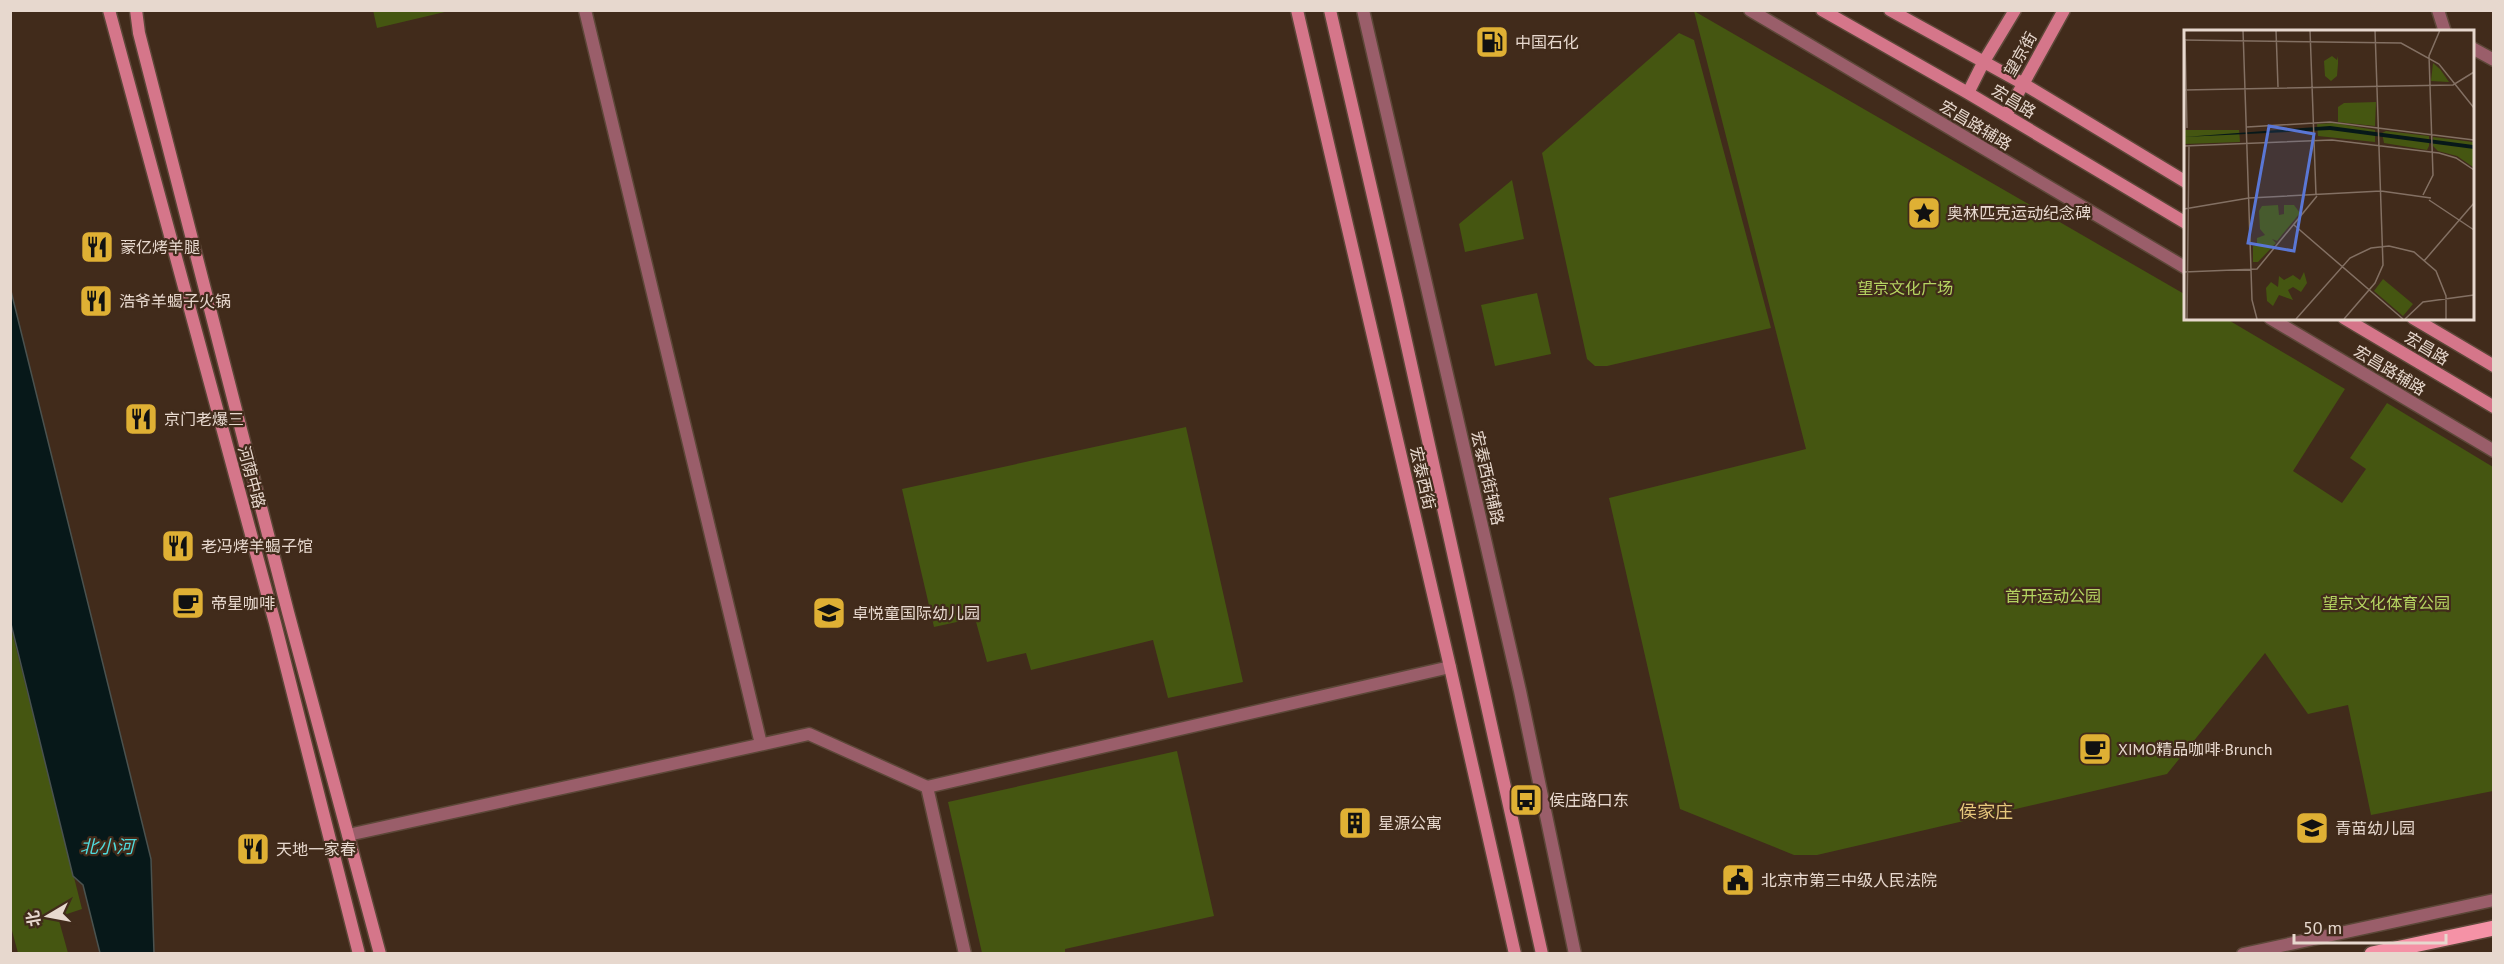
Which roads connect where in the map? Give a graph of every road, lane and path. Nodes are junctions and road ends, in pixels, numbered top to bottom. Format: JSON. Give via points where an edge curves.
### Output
{"nodes":[{"id":1,"x":109,"y":10,"type":"edge"},
{"id":2,"x":136,"y":10,"type":"edge"},
{"id":3,"x":585,"y":10,"type":"edge"},
{"id":4,"x":1297,"y":10,"type":"edge"},
{"id":5,"x":1330,"y":10,"type":"edge"},
{"id":6,"x":1363,"y":10,"type":"edge"},
{"id":7,"x":1750,"y":10,"type":"edge"},
{"id":8,"x":1822,"y":10,"type":"edge"},
{"id":9,"x":1890,"y":10,"type":"edge"},
{"id":10,"x":2014,"y":10,"type":"edge"},
{"id":11,"x":2064,"y":10,"type":"edge"},
{"id":12,"x":2438,"y":10,"type":"edge"},
{"id":13,"x":2444,"y":30,"type":"edge"},
{"id":14,"x":2474,"y":49,"type":"edge"},
{"id":15,"x":2493,"y":60,"type":"edge"},
{"id":16,"x":1983,"y":63,"type":"junction"},
{"id":17,"x":2022,"y":83,"type":"junction"},
{"id":18,"x":1968,"y":93,"type":"junction"},
{"id":19,"x":2006,"y":115,"type":"junction"},
{"id":20,"x":2184,"y":181,"type":"edge"},
{"id":21,"x":2184,"y":222,"type":"edge"},
{"id":22,"x":2184,"y":267,"type":"edge"},
{"id":23,"x":2273,"y":320,"type":"edge"},
{"id":24,"x":2347,"y":320,"type":"edge"},
{"id":25,"x":2416,"y":320,"type":"edge"},
{"id":26,"x":2493,"y":366,"type":"edge"},
{"id":27,"x":2493,"y":407,"type":"edge"},
{"id":28,"x":2493,"y":451,"type":"edge"},
{"id":29,"x":1450,"y":667,"type":"junction"},
{"id":30,"x":761,"y":744,"type":"junction"},
{"id":31,"x":927,"y":787,"type":"junction"},
{"id":32,"x":348,"y":835,"type":"junction"},
{"id":33,"x":2493,"y":900,"type":"edge"},
{"id":34,"x":2493,"y":928,"type":"edge"},
{"id":35,"x":359,"y":954,"type":"edge"},
{"id":36,"x":380,"y":954,"type":"edge"},
{"id":37,"x":965,"y":954,"type":"edge"},
{"id":38,"x":1515,"y":954,"type":"edge"},
{"id":39,"x":1542,"y":954,"type":"edge"},
{"id":40,"x":1575,"y":954,"type":"edge"},
{"id":41,"x":2243,"y":954,"type":"edge"},
{"id":42,"x":2372,"y":954,"type":"edge"}],
"edges":[{"from":1,"to":35,"type":"street","name":"河荫中路","via":[[275,623]]},
{"from":2,"to":32,"type":"street","name":"河荫中路"},
{"from":3,"to":30,"type":"street"},
{"from":4,"to":29,"type":"street","name":"宏泰西街"},
{"from":5,"to":39,"type":"street","name":"宏泰西街"},
{"from":6,"to":40,"type":"street","name":"宏泰西街辅路","via":[[1518,680]]},
{"from":7,"to":22,"type":"street","name":"宏昌路辅路"},
{"from":8,"to":18,"type":"street","name":"宏昌路"},
{"from":9,"to":16,"type":"street","name":"宏昌路"},
{"from":10,"to":16,"type":"street","name":"望京街"},
{"from":11,"to":17,"type":"street","name":"望京街"},
{"from":12,"to":13,"type":"street"},
{"from":14,"to":15,"type":"street"},
{"from":16,"to":17,"type":"street","name":"宏昌路"},
{"from":16,"to":18,"type":"street","name":"望京街"},
{"from":17,"to":19,"type":"street","name":"望京街"},
{"from":17,"to":20,"type":"street","name":"宏昌路"},
{"from":18,"to":19,"type":"street","name":"宏昌路"},
{"from":19,"to":21,"type":"street","name":"宏昌路"},
{"from":23,"to":28,"type":"street","name":"宏昌路辅路"},
{"from":24,"to":27,"type":"street","name":"宏昌路"},
{"from":25,"to":26,"type":"street","name":"宏昌路"},
{"from":29,"to":31,"type":"street"},
{"from":29,"to":38,"type":"street","name":"宏泰西街"},
{"from":30,"to":31,"type":"street","via":[[809,734]]},
{"from":30,"to":32,"type":"street"},
{"from":31,"to":37,"type":"street"},
{"from":32,"to":36,"type":"street","name":"河荫中路"},
{"from":33,"to":41,"type":"street"},
{"from":34,"to":42,"type":"main road"}]}
